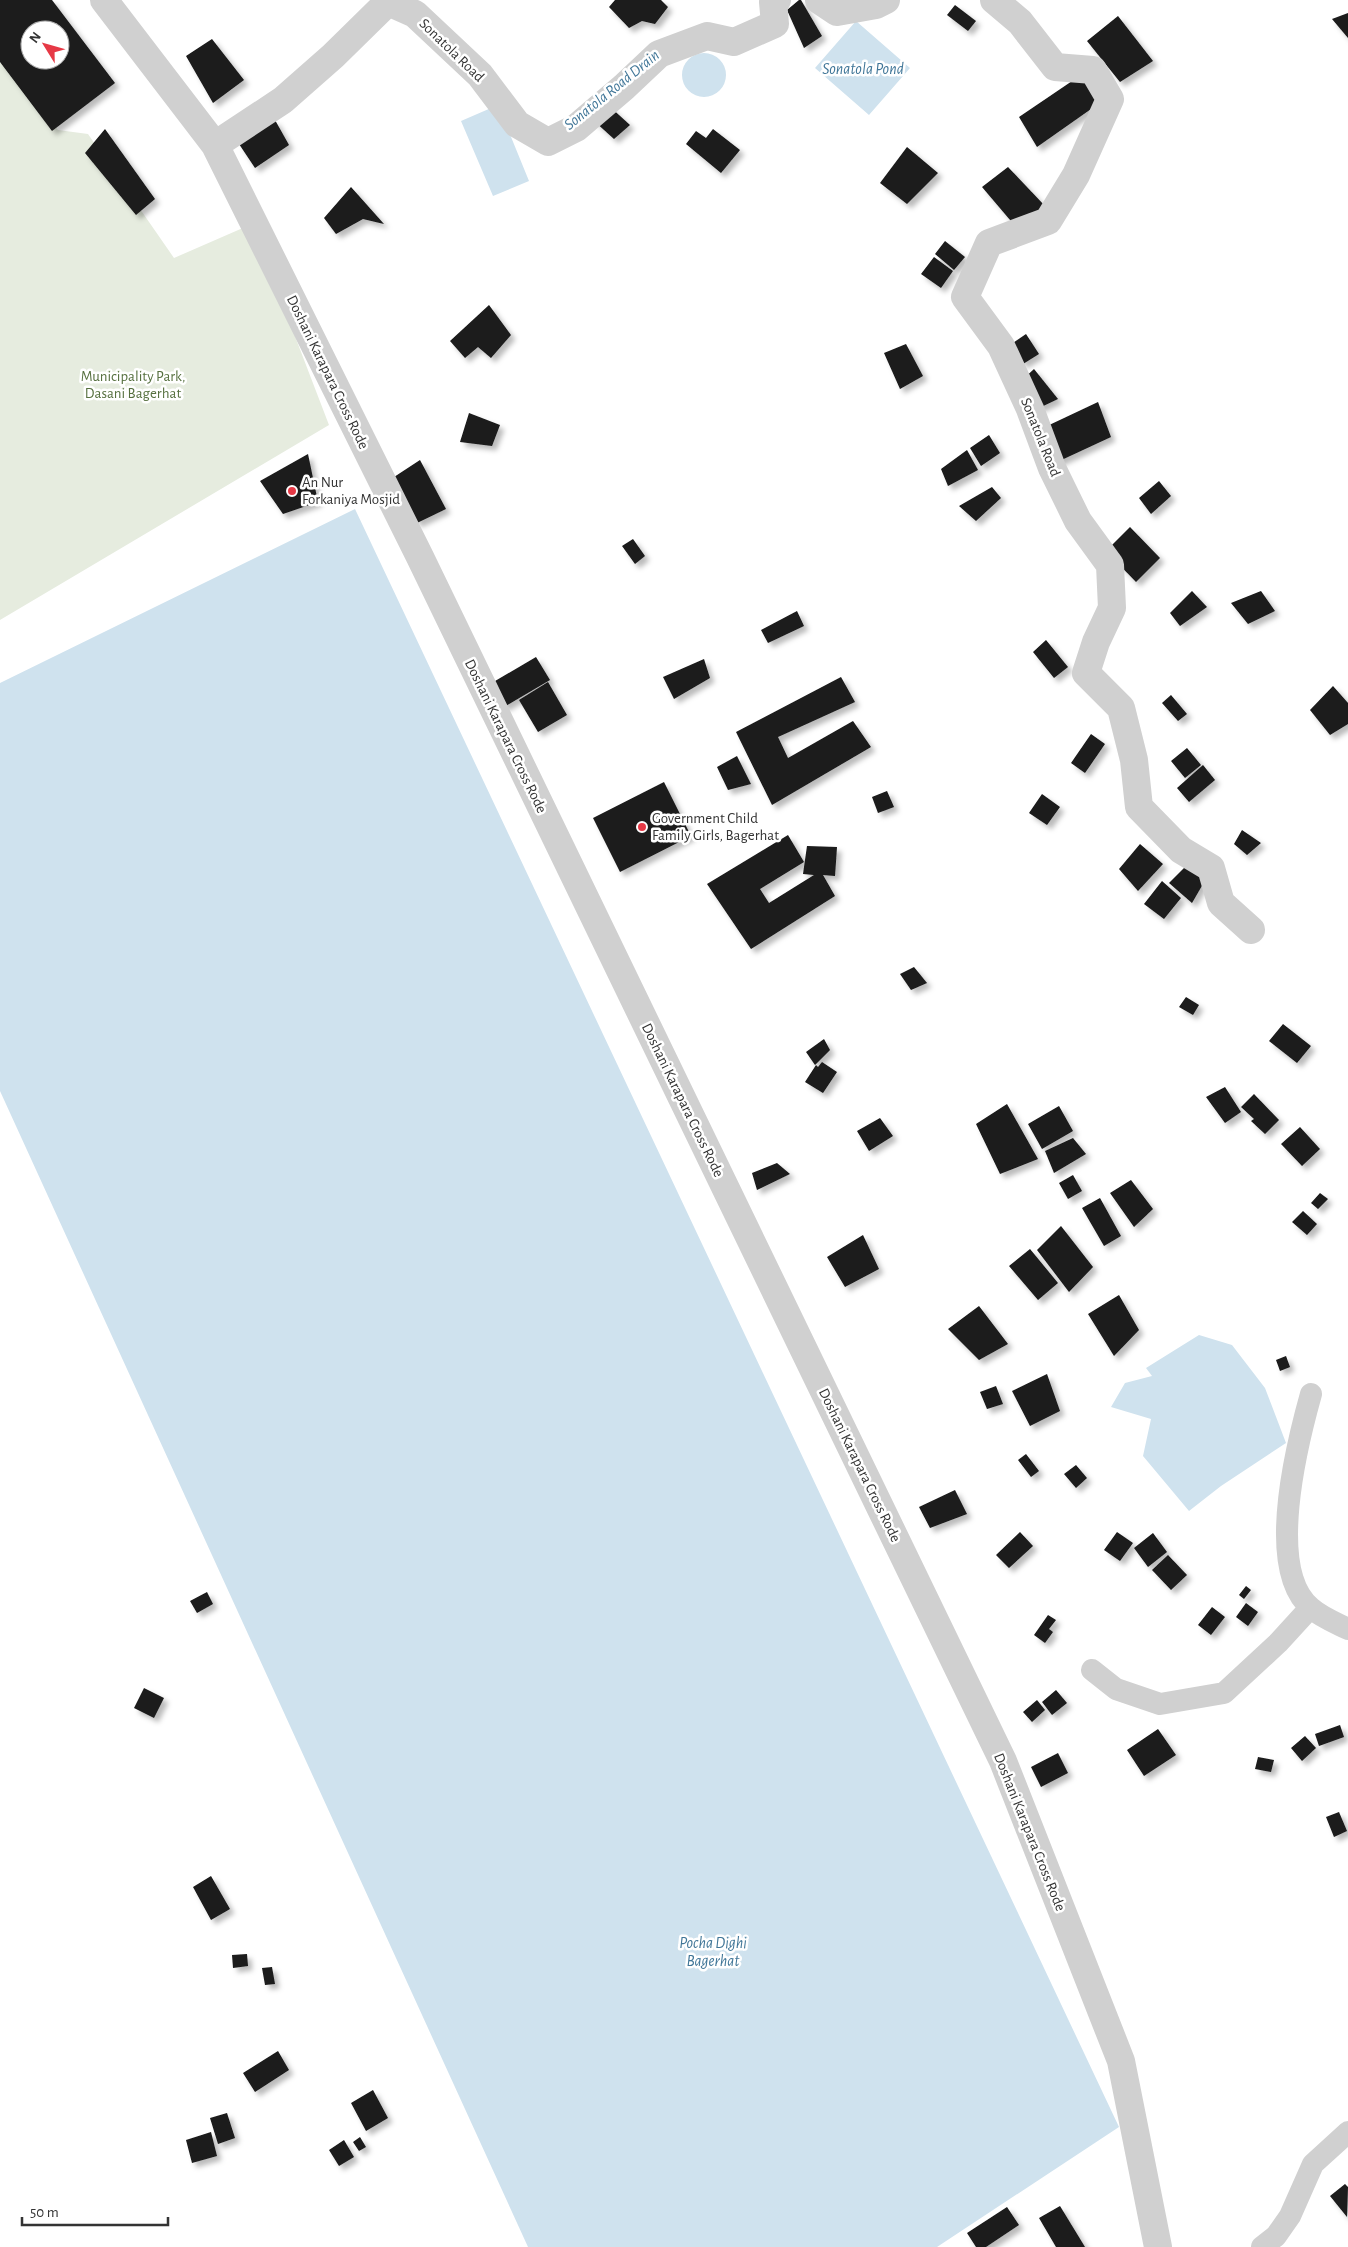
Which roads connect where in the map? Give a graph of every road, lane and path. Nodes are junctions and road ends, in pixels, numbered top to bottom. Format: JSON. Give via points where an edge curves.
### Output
{"nodes":[{"id":1,"x":104,"y":0,"type":"edge"},
{"id":2,"x":777,"y":0,"type":"edge"},
{"id":3,"x":819,"y":0,"type":"edge"},
{"id":4,"x":886,"y":0,"type":"edge"},
{"id":5,"x":994,"y":0,"type":"edge"},
{"id":6,"x":215,"y":145,"type":"junction"},
{"id":7,"x":1251,"y":930,"type":"dead end"},
{"id":8,"x":1311,"y":1394,"type":"dead end"},
{"id":9,"x":1310,"y":1608,"type":"junction"},
{"id":10,"x":1348,"y":1629,"type":"edge"},
{"id":11,"x":1092,"y":1670,"type":"dead end"},
{"id":12,"x":1348,"y":2132,"type":"edge"},
{"id":13,"x":1158,"y":2247,"type":"edge"},
{"id":14,"x":1262,"y":2247,"type":"edge"}],
"edges":[{"from":1,"to":6,"type":"street","name":"Doshani Karapara Cross Rode"},
{"from":2,"to":6,"type":"street","name":"Sonatola Road","via":[[773,2],[774,24],[734,42],[707,36],[659,54],[576,128],[548,142],[517,124],[480,75],[415,14],[388,2],[283,100]]},
{"from":3,"to":4,"type":"street","via":[[837,12]]},
{"from":5,"to":7,"type":"street","name":"Sonatola Road","via":[[1020,22],[1055,67],[1093,70],[1110,99],[1076,175],[1048,221],[989,243],[965,296],[1001,346],[1078,521],[1110,565],[1112,608],[1086,672],[1121,708],[1134,760],[1139,807],[1181,850],[1211,868],[1221,902]]},
{"from":6,"to":13,"type":"street","name":"Doshani Karapara Cross Rode","via":[[420,557],[1003,1761],[1121,2061]]},
{"from":8,"to":9,"type":"street","via":[[1288,1498],[1286,1532],[1292,1581]]},
{"from":9,"to":10,"type":"street"},
{"from":9,"to":11,"type":"street","via":[[1224,1693],[1160,1704],[1116,1689]]},
{"from":12,"to":14,"type":"street","via":[[1313,2164],[1290,2216],[1276,2236]]}]}
